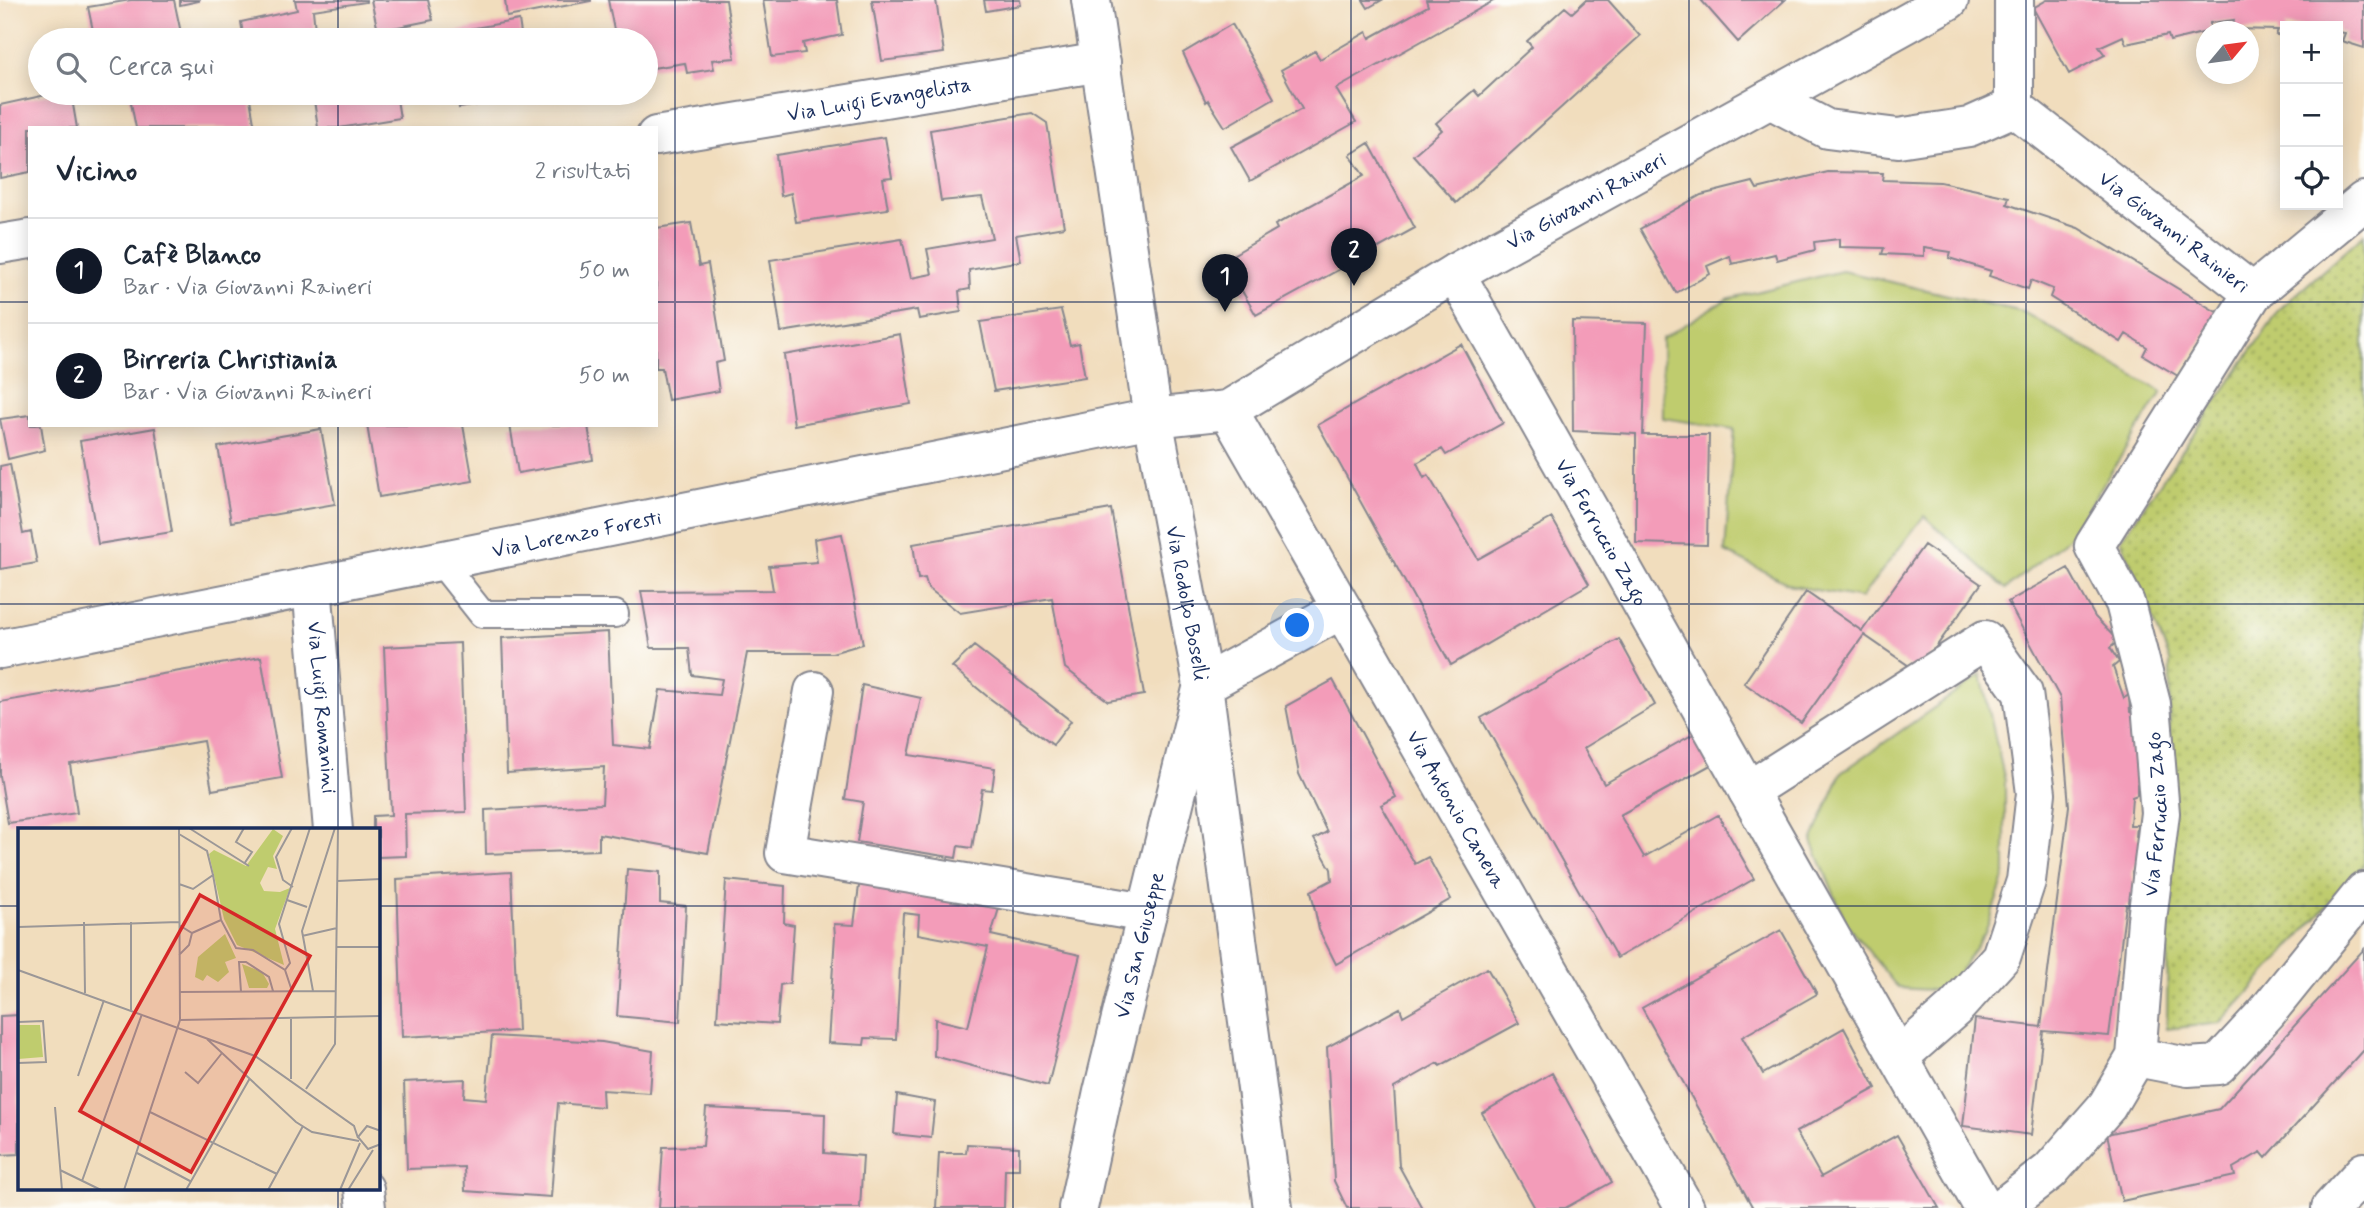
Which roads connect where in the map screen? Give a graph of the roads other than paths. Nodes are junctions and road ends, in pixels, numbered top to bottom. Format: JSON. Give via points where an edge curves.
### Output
{"nodes":[{"id":1,"x":1091,"y":0,"type":"edge"},
{"id":2,"x":1949,"y":0,"type":"edge"},
{"id":3,"x":2014,"y":0,"type":"edge"},
{"id":4,"x":1101,"y":62,"type":"junction"},
{"id":5,"x":1770,"y":99,"type":"junction"},
{"id":6,"x":2014,"y":107,"type":"junction"},
{"id":7,"x":658,"y":135,"type":"edge"},
{"id":8,"x":2364,"y":201,"type":"edge"},
{"id":9,"x":28,"y":239,"type":"edge"},
{"id":10,"x":0,"y":244,"type":"edge"},
{"id":11,"x":1455,"y":273,"type":"junction"},
{"id":12,"x":2253,"y":293,"type":"junction"},
{"id":13,"x":1228,"y":410,"type":"junction"},
{"id":14,"x":1153,"y":418,"type":"junction"},
{"id":15,"x":440,"y":561,"type":"junction"},
{"id":16,"x":312,"y":586,"type":"junction"},
{"id":17,"x":1342,"y":609,"type":"junction"},
{"id":18,"x":615,"y":614,"type":"dead end"},
{"id":19,"x":0,"y":649,"type":"edge"},
{"id":20,"x":1203,"y":685,"type":"junction"},
{"id":21,"x":814,"y":691,"type":"dead end"},
{"id":22,"x":1748,"y":791,"type":"junction"},
{"id":23,"x":333,"y":828,"type":"edge"},
{"id":24,"x":2364,"y":892,"type":"edge"},
{"id":25,"x":1147,"y":913,"type":"junction"},
{"id":26,"x":2136,"y":1056,"type":"junction"},
{"id":27,"x":1899,"y":1057,"type":"junction"},
{"id":28,"x":2364,"y":1172,"type":"edge"},
{"id":29,"x":364,"y":1190,"type":"edge"},
{"id":30,"x":366,"y":1208,"type":"edge"},
{"id":31,"x":1078,"y":1208,"type":"edge"},
{"id":32,"x":1273,"y":1208,"type":"edge"},
{"id":33,"x":1685,"y":1208,"type":"edge"},
{"id":34,"x":1984,"y":1208,"type":"edge"},
{"id":35,"x":2002,"y":1208,"type":"edge"},
{"id":36,"x":2331,"y":1208,"type":"edge"}],
"edges":[{"from":1,"to":4,"type":"street","name":"Via Rodolfo Boselli"},
{"from":2,"to":5,"type":"street","name":"Via Giovanni Raineri"},
{"from":3,"to":6,"type":"street"},
{"from":4,"to":7,"type":"street","name":"Via Luigi Evangelista"},
{"from":4,"to":14,"type":"street","name":"Via Rodolfo Boselli"},
{"from":5,"to":6,"type":"street","via":[[1827,129],[1898,138],[1969,127]]},
{"from":5,"to":11,"type":"street","name":"Via Giovanni Raineri"},
{"from":6,"to":12,"type":"street","name":"Via Giovanni Rainieri"},
{"from":8,"to":12,"type":"street","name":"Via Giovanni Rainieri"},
{"from":9,"to":10,"type":"street"},
{"from":11,"to":13,"type":"street","name":"Via Giovanni Raineri"},
{"from":11,"to":22,"type":"street","name":"Via Ferruccio Zago"},
{"from":12,"to":26,"type":"street","name":"Via Ferruccio Zago","via":[[2094,546],[2125,603],[2151,704],[2160,813]]},
{"from":13,"to":14,"type":"street","name":"Via Lorenzo Foresti"},
{"from":13,"to":17,"type":"street","name":"Via Antonio Caneva"},
{"from":14,"to":15,"type":"street","name":"Via Lorenzo Foresti"},
{"from":14,"to":20,"type":"street","name":"Via Rodolfo Boselli"},
{"from":15,"to":16,"type":"street","name":"Via Lorenzo Foresti"},
{"from":15,"to":18,"type":"lane","via":[[482,614]]},
{"from":16,"to":19,"type":"street","name":"Via Lorenzo Foresti"},
{"from":16,"to":23,"type":"street","name":"Via Luigi Romanini"},
{"from":17,"to":20,"type":"street"},
{"from":17,"to":33,"type":"street","name":"Via Antonio Caneva"},
{"from":20,"to":25,"type":"street","name":"Via San Giuseppe"},
{"from":20,"to":32,"type":"street","name":"Via Rodolfo Boselli"},
{"from":21,"to":25,"type":"street","via":[[785,853]]},
{"from":22,"to":27,"type":"street","name":"Via Ferruccio Zago"},
{"from":22,"to":27,"type":"street","via":[[1985,640],[2023,693],[2036,793],[2026,881],[2001,957],[1954,1009]]},
{"from":24,"to":26,"type":"street","via":[[2218,1065],[2188,1067]]},
{"from":25,"to":31,"type":"street","name":"Via San Giuseppe"},
{"from":26,"to":35,"type":"street","name":"Via Ferruccio Zago","via":[[2107,1106],[2050,1171]]},
{"from":27,"to":34,"type":"street","name":"Via Ferruccio Zago"},
{"from":28,"to":36,"type":"street"},
{"from":29,"to":30,"type":"street"}]}
